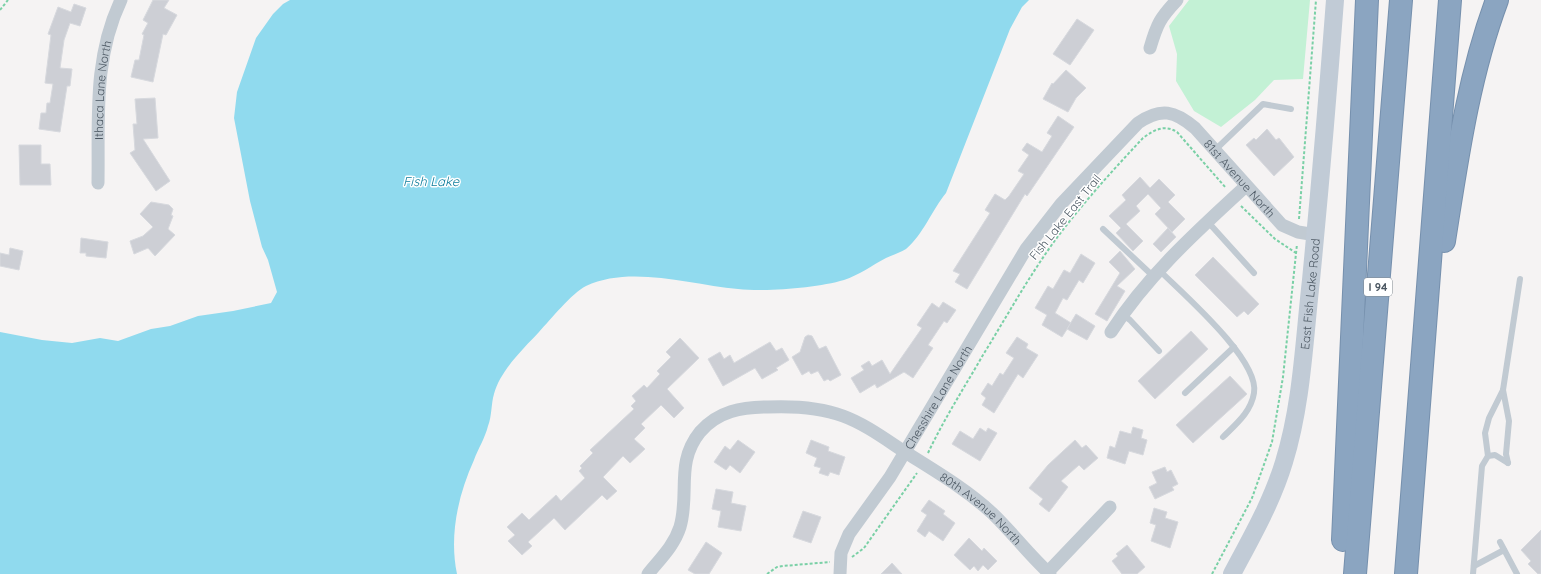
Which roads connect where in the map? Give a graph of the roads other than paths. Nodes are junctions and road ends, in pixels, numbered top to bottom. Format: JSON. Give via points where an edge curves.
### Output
{"nodes":[{"id":1,"x":121,"y":0,"type":"edge"},
{"id":2,"x":1177,"y":0,"type":"edge"},
{"id":3,"x":1335,"y":0,"type":"edge"},
{"id":4,"x":1367,"y":0,"type":"edge"},
{"id":5,"x":1382,"y":0,"type":"edge"},
{"id":6,"x":1401,"y":0,"type":"edge"},
{"id":7,"x":1450,"y":0,"type":"edge"},
{"id":8,"x":1497,"y":0,"type":"edge"},
{"id":9,"x":1150,"y":48,"type":"dead end"},
{"id":10,"x":1291,"y":109,"type":"dead end"},
{"id":11,"x":1167,"y":113,"type":"joint"},
{"id":12,"x":1214,"y":151,"type":"junction"},
{"id":13,"x":98,"y":183,"type":"dead end"},
{"id":14,"x":1246,"y":186,"type":"junction"},
{"id":15,"x":1359,"y":210,"type":"junction"},
{"id":16,"x":1208,"y":222,"type":"junction"},
{"id":17,"x":1102,"y":229,"type":"dead end"},
{"id":18,"x":1316,"y":235,"type":"junction"},
{"id":19,"x":1254,"y":272,"type":"dead end"},
{"id":20,"x":1156,"y":273,"type":"junction"},
{"id":21,"x":1520,"y":278,"type":"dead end"},
{"id":22,"x":1122,"y":314,"type":"junction"},
{"id":23,"x":1111,"y":332,"type":"dead end"},
{"id":24,"x":1234,"y":347,"type":"junction"},
{"id":25,"x":1159,"y":351,"type":"dead end"},
{"id":26,"x":1503,"y":390,"type":"junction"},
{"id":27,"x":1420,"y":392,"type":"junction"},
{"id":28,"x":1185,"y":393,"type":"dead end"},
{"id":29,"x":1223,"y":437,"type":"dead end"},
{"id":30,"x":905,"y":452,"type":"junction"},
{"id":31,"x":1488,"y":456,"type":"junction"},
{"id":32,"x":1110,"y":507,"type":"dead end"},
{"id":33,"x":1500,"y":542,"type":"dead end"},
{"id":34,"x":1504,"y":550,"type":"junction"},
{"id":35,"x":1474,"y":566,"type":"junction"},
{"id":36,"x":1049,"y":573,"type":"edge"},
{"id":37,"x":648,"y":574,"type":"edge"},
{"id":38,"x":840,"y":574,"type":"edge"},
{"id":39,"x":1232,"y":574,"type":"edge"},
{"id":40,"x":1341,"y":574,"type":"edge"},
{"id":41,"x":1355,"y":574,"type":"edge"},
{"id":42,"x":1406,"y":574,"type":"edge"},
{"id":43,"x":1473,"y":574,"type":"edge"},
{"id":44,"x":1517,"y":574,"type":"edge"}],
"edges":[{"from":1,"to":13,"type":"street","name":"Ithaca Lane North","via":[[106,39],[100,67]]},
{"from":2,"to":9,"type":"street","via":[[1156,26]]},
{"from":3,"to":18,"type":"street","name":"East Fish Lake Road"},
{"from":4,"to":15,"type":"highway"},
{"from":5,"to":15,"type":"highway","via":[[1368,176]]},
{"from":6,"to":41,"type":"highway","number":"I 94"},
{"from":7,"to":27,"type":"highway"},
{"from":8,"to":27,"type":"highway","via":[[1477,58],[1460,142]]},
{"from":10,"to":12,"type":"lane","via":[[1263,104]]},
{"from":11,"to":12,"type":"street","name":"81st Avenue North","via":[[1186,120]]},
{"from":11,"to":30,"type":"street","name":"Chesshire Lane North","via":[[1148,116],[1138,123],[1044,223]]},
{"from":12,"to":14,"type":"street","name":"81st Avenue North"},
{"from":14,"to":16,"type":"street"},
{"from":14,"to":18,"type":"street","name":"81st Avenue North","via":[[1282,225],[1298,232]]},
{"from":15,"to":40,"type":"highway"},
{"from":16,"to":19,"type":"lane"},
{"from":16,"to":20,"type":"street"},
{"from":17,"to":20,"type":"lane"},
{"from":18,"to":39,"type":"street","name":"East Fish Lake Road","via":[[1290,442],[1278,482]]},
{"from":20,"to":22,"type":"street"},
{"from":20,"to":24,"type":"lane"},
{"from":21,"to":26,"type":"lane"},
{"from":22,"to":23,"type":"street"},
{"from":22,"to":25,"type":"lane"},
{"from":24,"to":28,"type":"lane"},
{"from":24,"to":29,"type":"lane","via":[[1254,379],[1255,392],[1250,407],[1242,419]]},
{"from":26,"to":31,"type":"lane","via":[[1489,418],[1485,433]]},
{"from":26,"to":31,"type":"lane","via":[[1509,421],[1506,454],[1508,463],[1495,455]]},
{"from":27,"to":42,"type":"highway"},
{"from":30,"to":36,"type":"street","name":"80th Avenue North","via":[[960,487],[991,512]]},
{"from":30,"to":37,"type":"street","name":"Chesshire Lane North","via":[[866,427],[842,416],[817,409],[790,406],[752,407],[736,409],[719,416],[700,432],[689,449],[685,464],[680,528],[674,542]]},
{"from":30,"to":38,"type":"street","via":[[878,496],[849,534],[841,553]]},
{"from":31,"to":35,"type":"lane","via":[[1482,466]]},
{"from":32,"to":36,"type":"street"},
{"from":33,"to":34,"type":"lane"},
{"from":34,"to":35,"type":"lane"},
{"from":34,"to":44,"type":"lane"},
{"from":35,"to":43,"type":"lane"}]}
